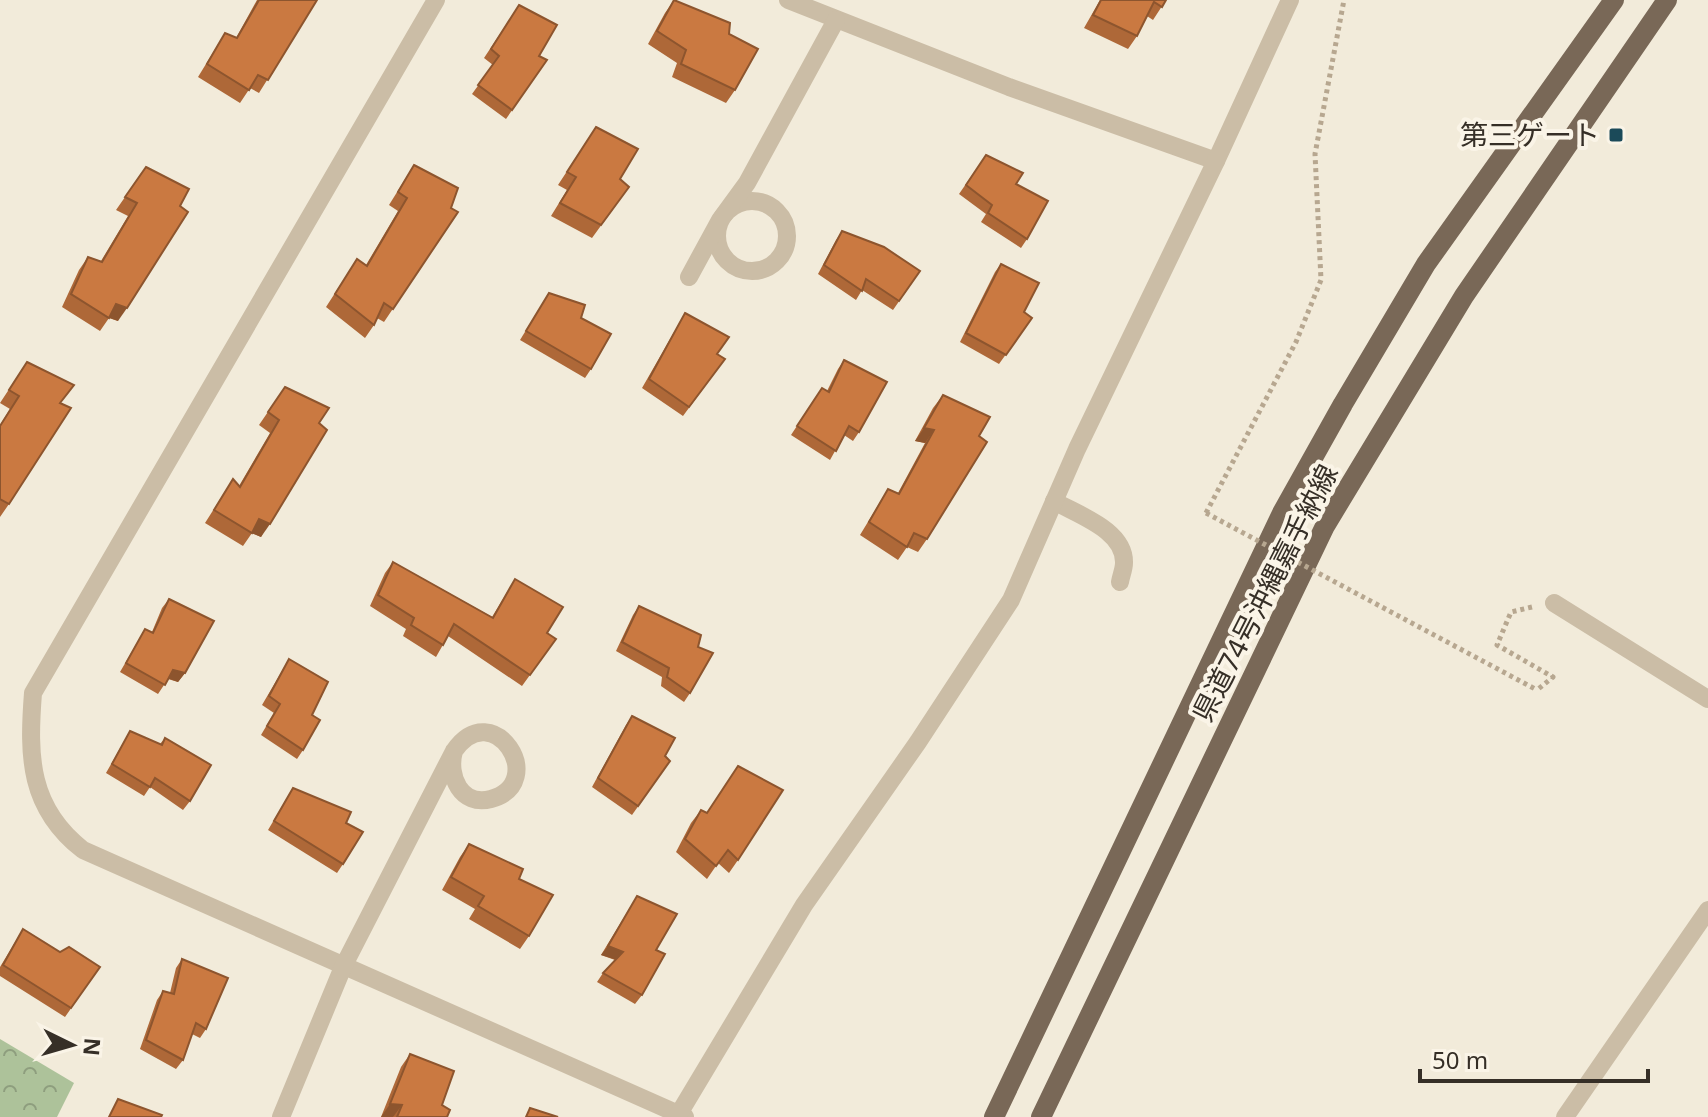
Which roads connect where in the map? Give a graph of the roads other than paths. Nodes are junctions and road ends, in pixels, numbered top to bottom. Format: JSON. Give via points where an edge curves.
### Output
{"nodes":[{"id":1,"x":436,"y":0,"type":"edge"},
{"id":2,"x":788,"y":0,"type":"edge"},
{"id":3,"x":1290,"y":0,"type":"edge"},
{"id":4,"x":1614,"y":0,"type":"edge"},
{"id":5,"x":1667,"y":0,"type":"edge"},
{"id":6,"x":836,"y":20,"type":"junction"},
{"id":7,"x":1216,"y":161,"type":"junction"},
{"id":8,"x":689,"y":277,"type":"dead end"},
{"id":9,"x":1054,"y":501,"type":"junction"},
{"id":10,"x":1120,"y":582,"type":"dead end"},
{"id":11,"x":1554,"y":603,"type":"road end"},
{"id":12,"x":1708,"y":699,"type":"edge"},
{"id":13,"x":454,"y":751,"type":"dead end"},
{"id":14,"x":1708,"y":910,"type":"edge"},
{"id":15,"x":343,"y":967,"type":"junction"},
{"id":16,"x":680,"y":1116,"type":"edge"},
{"id":17,"x":281,"y":1117,"type":"edge"},
{"id":18,"x":994,"y":1117,"type":"edge"},
{"id":19,"x":1041,"y":1117,"type":"edge"},
{"id":20,"x":1565,"y":1117,"type":"edge"}],
"edges":[{"from":1,"to":15,"type":"lane","via":[[33,693],[29,747],[42,800],[61,833],[111,865]]},
{"from":2,"to":6,"type":"lane"},
{"from":3,"to":7,"type":"lane"},
{"from":4,"to":18,"type":"main road","name":"県道74号沖縄嘉手納線","via":[[1426,264],[1312,458]]},
{"from":5,"to":19,"type":"main road","name":"県道74号沖縄嘉手納線","via":[[1464,296],[1325,526]]},
{"from":6,"to":7,"type":"lane"},
{"from":6,"to":8,"type":"lane"},
{"from":7,"to":9,"type":"lane"},
{"from":9,"to":10,"type":"lane","via":[[1119,542],[1124,562]]},
{"from":9,"to":16,"type":"lane","via":[[1011,600],[804,905]]},
{"from":11,"to":12,"type":"lane"},
{"from":13,"to":15,"type":"lane"},
{"from":14,"to":20,"type":"lane"},
{"from":15,"to":16,"type":"lane"},
{"from":15,"to":17,"type":"lane"}]}
